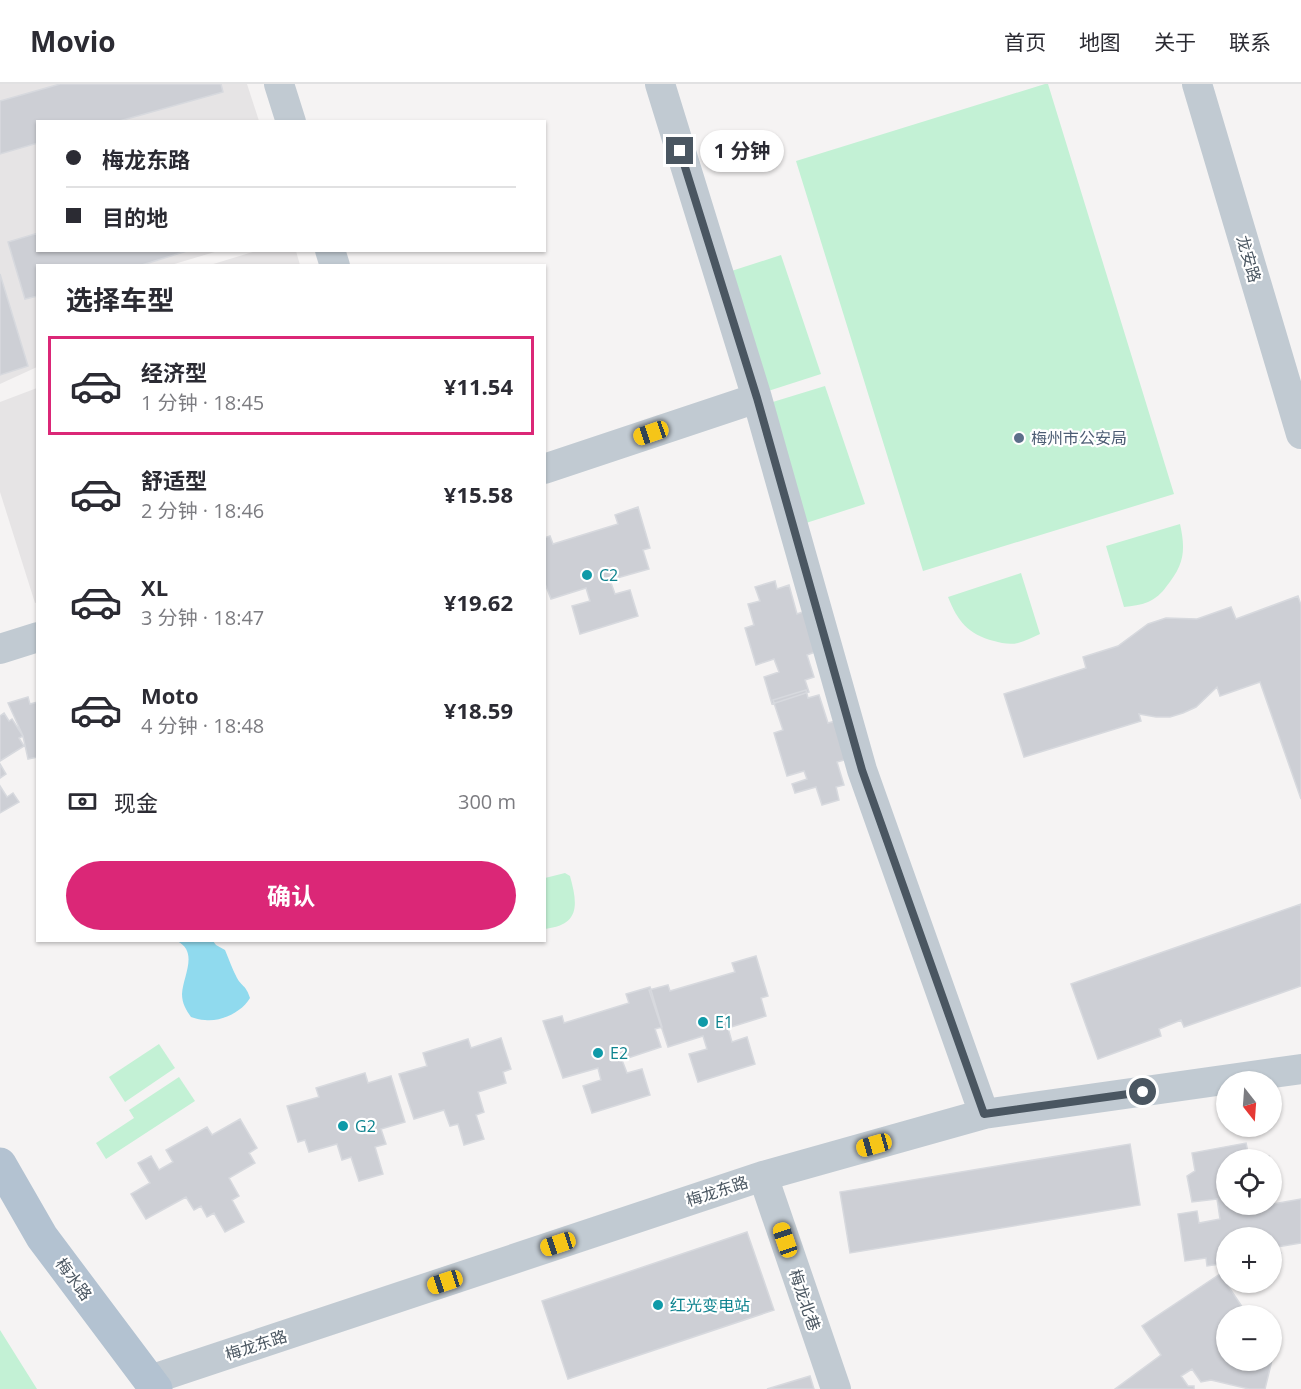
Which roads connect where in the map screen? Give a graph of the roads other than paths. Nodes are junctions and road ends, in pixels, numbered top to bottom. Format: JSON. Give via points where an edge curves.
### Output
{"nodes":[{"id":1,"x":279,"y":84,"type":"edge"},
{"id":2,"x":660,"y":84,"type":"edge"},
{"id":3,"x":1197,"y":84,"type":"edge"},
{"id":4,"x":290,"y":120,"type":"edge"},
{"id":5,"x":757,"y":398,"type":"junction"},
{"id":6,"x":1301,"y":434,"type":"edge"},
{"id":7,"x":546,"y":468,"type":"edge"},
{"id":8,"x":36,"y":638,"type":"edge"},
{"id":9,"x":0,"y":649,"type":"edge"},
{"id":10,"x":1301,"y":1069,"type":"edge"},
{"id":11,"x":984,"y":1114,"type":"junction"},
{"id":12,"x":0,"y":1164,"type":"edge"},
{"id":13,"x":763,"y":1176,"type":"junction"},
{"id":14,"x":0,"y":1196,"type":"edge"},
{"id":15,"x":147,"y":1386,"type":"edge"},
{"id":16,"x":836,"y":1389,"type":"edge"}],
"edges":[{"from":1,"to":4,"type":"street"},
{"from":2,"to":5,"type":"street"},
{"from":3,"to":6,"type":"street","name":"龙安路"},
{"from":5,"to":7,"type":"street"},
{"from":5,"to":11,"type":"street","via":[[862,770]]},
{"from":8,"to":9,"type":"street"},
{"from":10,"to":11,"type":"street","name":"梅龙东路"},
{"from":11,"to":13,"type":"street","name":"梅龙东路"},
{"from":12,"to":15,"type":"main road","name":"梅水路","via":[[42,1237]]},
{"from":13,"to":15,"type":"street","name":"梅龙东路"},
{"from":13,"to":16,"type":"street","name":"梅龙北巷"},
{"from":14,"to":15,"type":"main road","name":"梅水路"}]}
